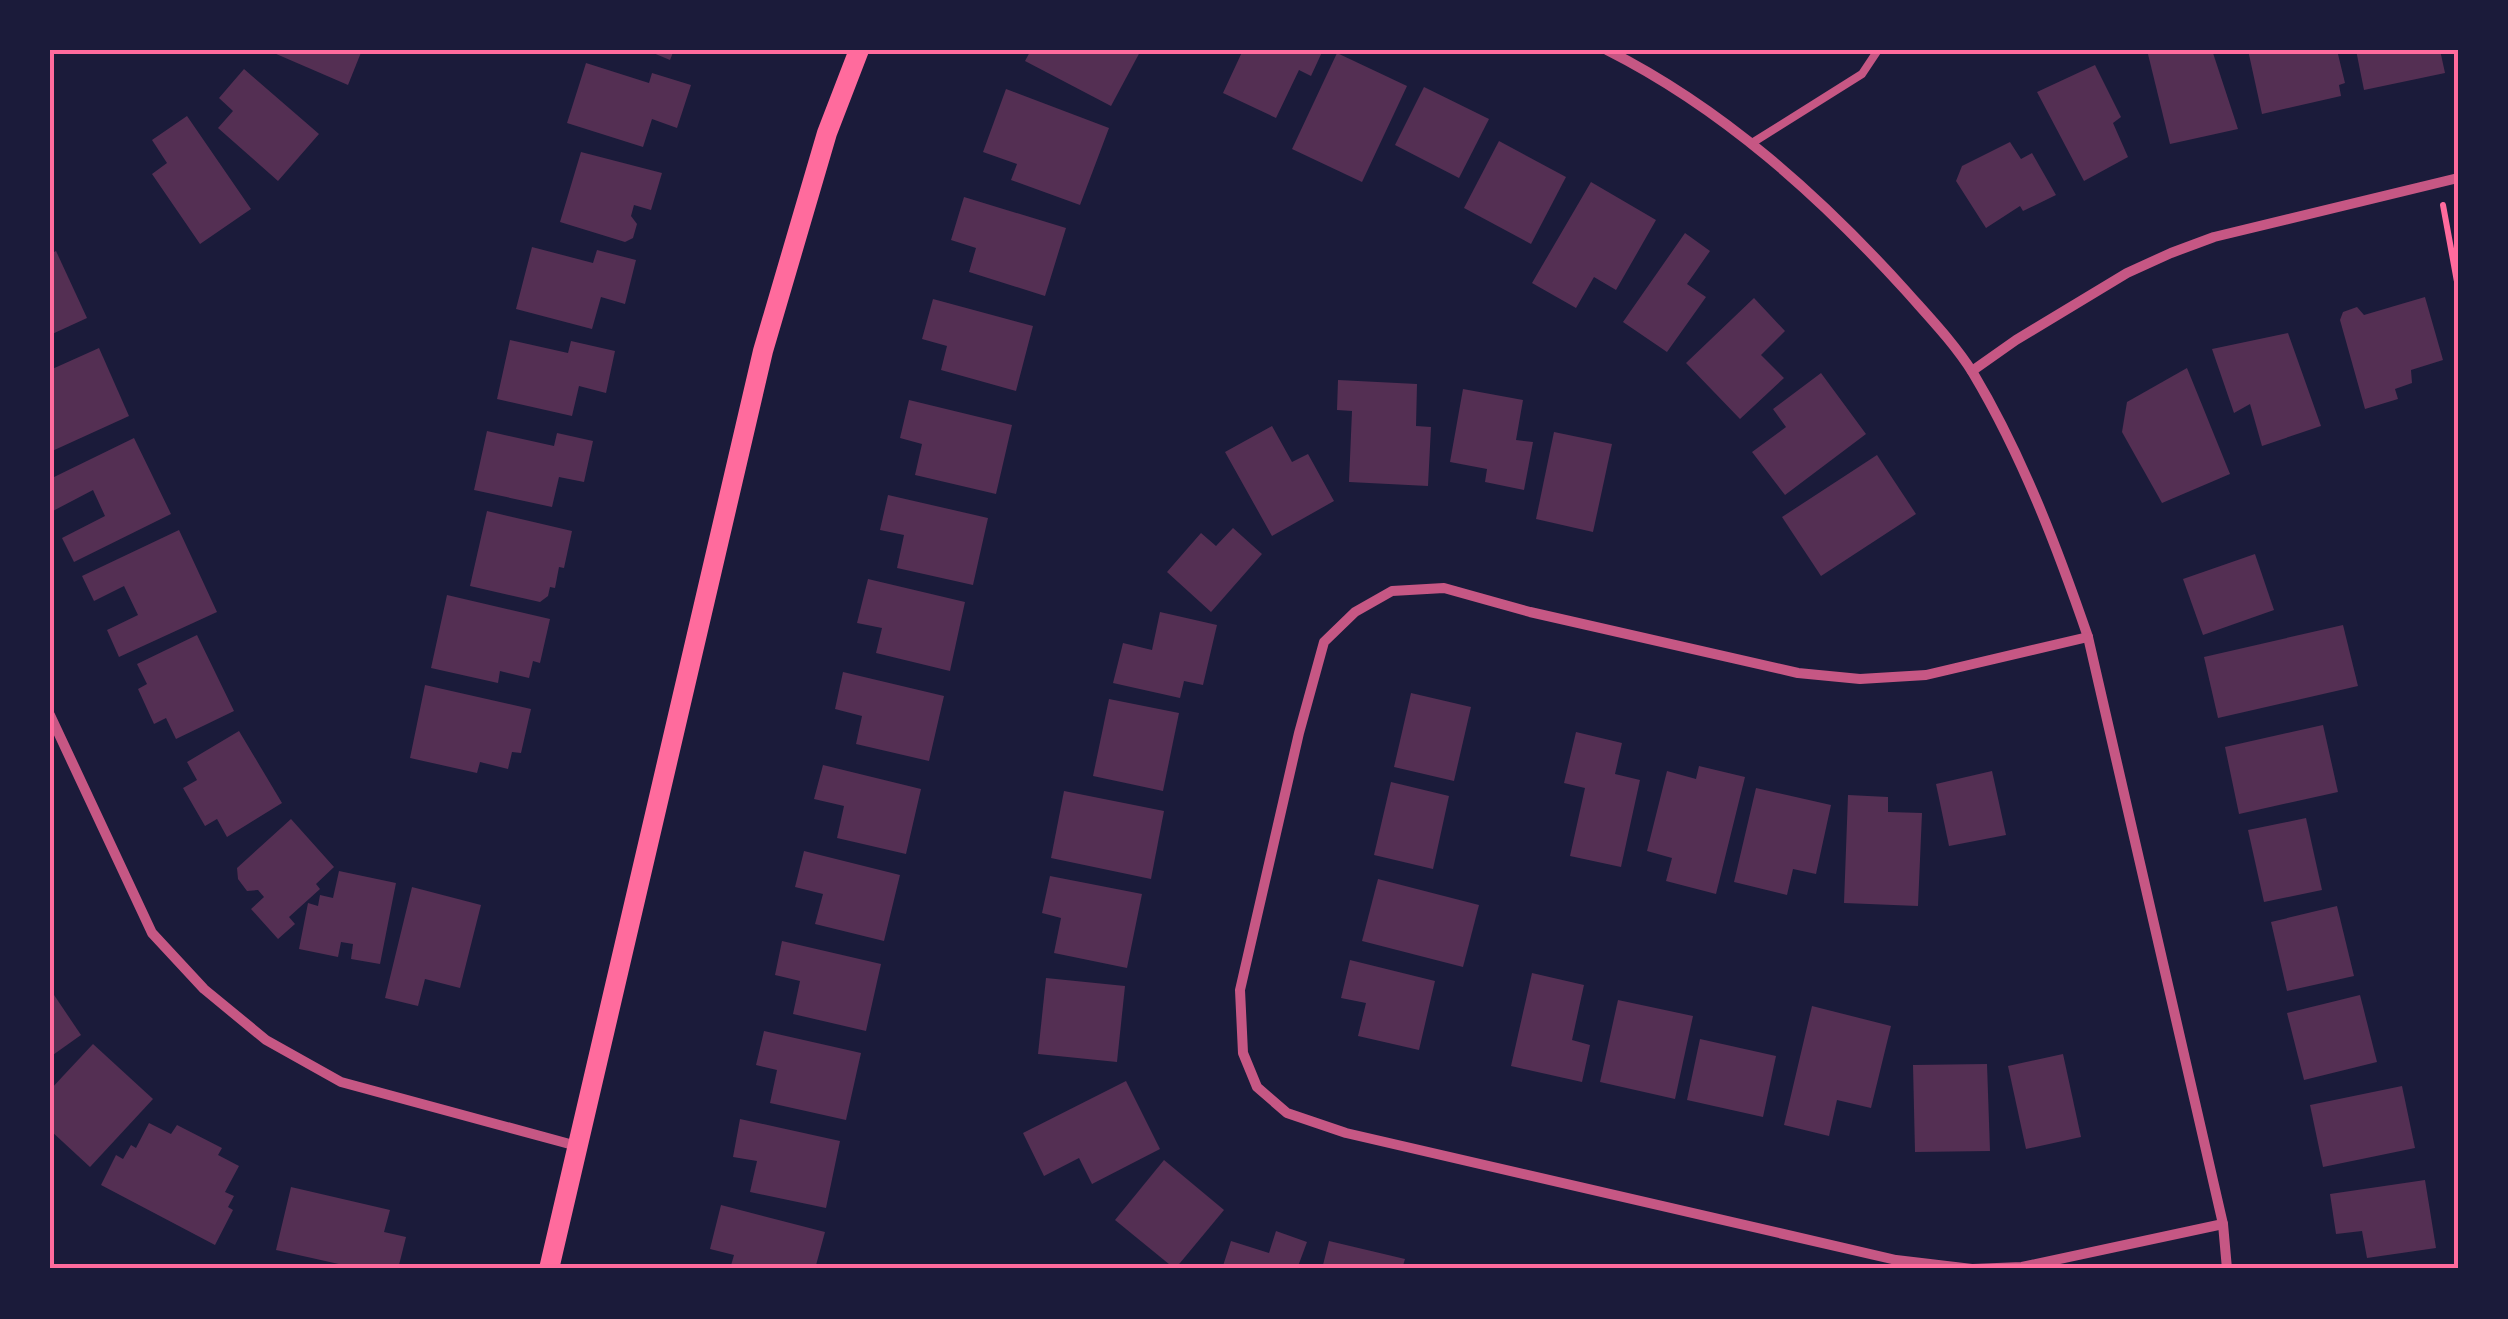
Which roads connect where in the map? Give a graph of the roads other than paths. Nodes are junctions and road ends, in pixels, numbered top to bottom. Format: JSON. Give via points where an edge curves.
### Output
{"nodes":[{"id":1,"x":859,"y":50,"type":"edge"},
{"id":2,"x":1607,"y":50,"type":"edge"},
{"id":3,"x":1878,"y":50,"type":"edge"},
{"id":4,"x":1752,"y":143,"type":"junction"},
{"id":5,"x":2458,"y":178,"type":"edge"},
{"id":6,"x":1972,"y":372,"type":"junction"},
{"id":7,"x":2088,"y":637,"type":"junction"},
{"id":8,"x":50,"y":715,"type":"edge"},
{"id":9,"x":578,"y":1146,"type":"junction"},
{"id":10,"x":2223,"y":1224,"type":"junction"},
{"id":11,"x":549,"y":1269,"type":"edge"},
{"id":12,"x":2228,"y":1269,"type":"edge"}],
"edges":[{"from":1,"to":9,"type":"main road","via":[[827,133],[763,351]]},
{"from":2,"to":4,"type":"street"},
{"from":3,"to":4,"type":"lane","via":[[1862,74]]},
{"from":4,"to":6,"type":"street","via":[[1844,225]]},
{"from":5,"to":6,"type":"street","via":[[2171,253],[2126,273]]},
{"from":6,"to":7,"type":"street","via":[[2057,547]]},
{"from":7,"to":10,"type":"street"},
{"from":7,"to":10,"type":"street","via":[[1926,675],[1860,679],[1798,673],[1444,588],[1392,591],[1354,612],[1324,642],[1240,990],[1243,1053],[1258,1087],[1287,1113],[1346,1133],[1896,1260],[2022,1267]]},
{"from":8,"to":9,"type":"street","via":[[152,932],[204,989],[266,1040],[341,1082]]},
{"from":9,"to":11,"type":"main road"},
{"from":10,"to":12,"type":"street"}]}
